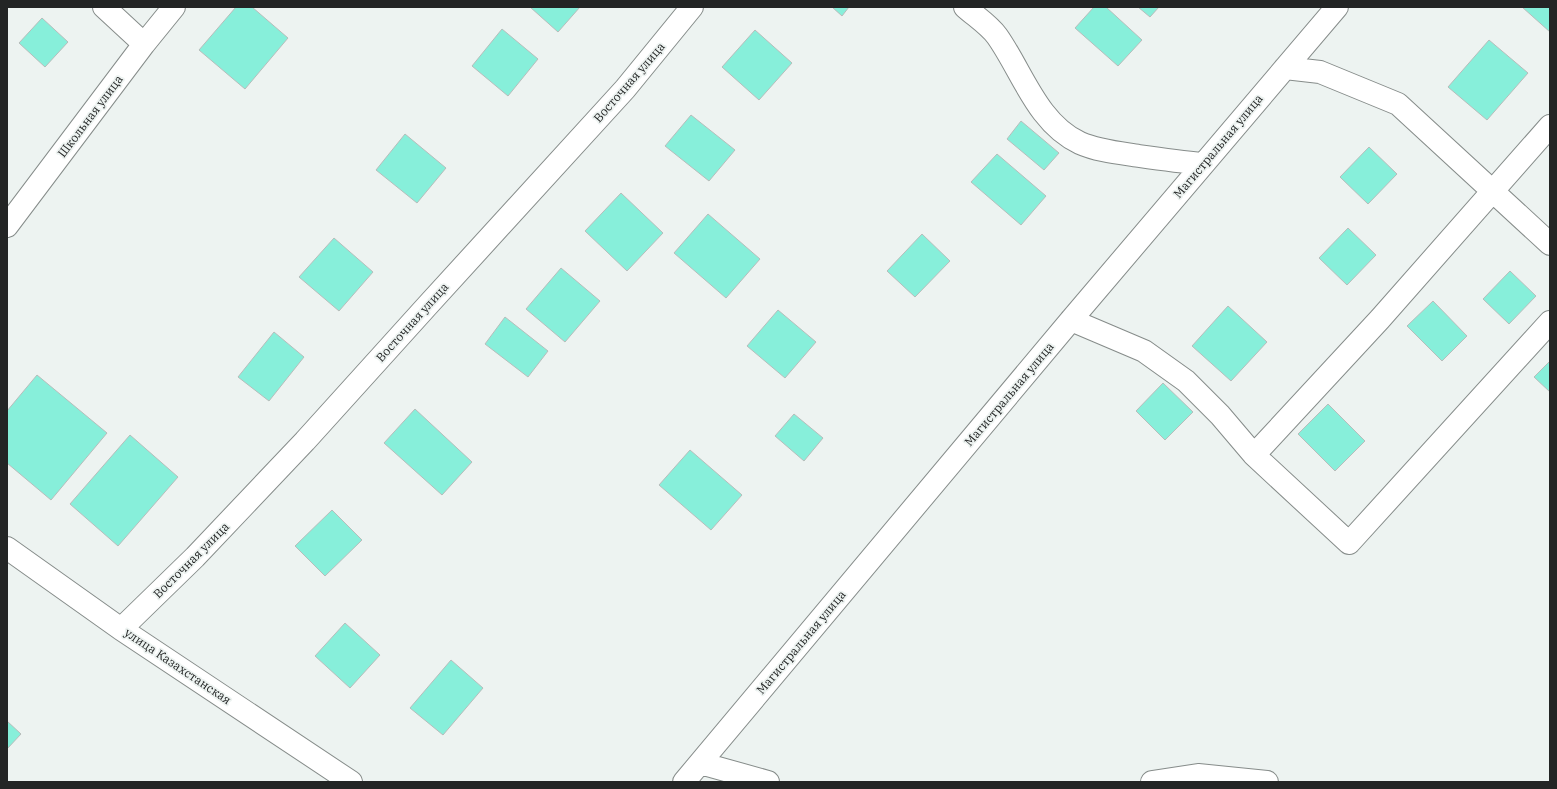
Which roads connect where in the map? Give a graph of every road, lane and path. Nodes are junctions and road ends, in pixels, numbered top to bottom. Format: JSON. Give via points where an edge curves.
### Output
{"nodes":[{"id":1,"x":104,"y":7,"type":"edge"},
{"id":2,"x":174,"y":7,"type":"edge"},
{"id":3,"x":692,"y":7,"type":"edge"},
{"id":4,"x":965,"y":7,"type":"edge"},
{"id":5,"x":1337,"y":7,"type":"edge"},
{"id":6,"x":144,"y":44,"type":"junction"},
{"id":7,"x":1285,"y":68,"type":"junction"},
{"id":8,"x":1550,"y":126,"type":"edge"},
{"id":9,"x":1203,"y":164,"type":"junction"},
{"id":10,"x":1493,"y":190,"type":"junction"},
{"id":11,"x":7,"y":226,"type":"edge"},
{"id":12,"x":1550,"y":244,"type":"edge"},
{"id":13,"x":1071,"y":320,"type":"junction"},
{"id":14,"x":1550,"y":322,"type":"edge"},
{"id":15,"x":1254,"y":455,"type":"junction"},
{"id":16,"x":7,"y":548,"type":"edge"},
{"id":17,"x":121,"y":629,"type":"junction"},
{"id":18,"x":700,"y":762,"type":"junction"},
{"id":19,"x":350,"y":782,"type":"edge"},
{"id":20,"x":684,"y":782,"type":"edge"},
{"id":21,"x":768,"y":782,"type":"edge"},
{"id":22,"x":1152,"y":782,"type":"edge"},
{"id":23,"x":1268,"y":782,"type":"edge"}],
"edges":[{"from":1,"to":6,"type":"street"},
{"from":2,"to":6,"type":"street","name":"Школьная улица"},
{"from":3,"to":17,"type":"street","name":"Восточная улица","via":[[625,89],[305,441],[195,557]]},
{"from":4,"to":9,"type":"street","via":[[996,34],[1049,118],[1080,143],[1120,153]]},
{"from":5,"to":7,"type":"street","name":"Магистральная улица"},
{"from":6,"to":11,"type":"street","name":"Школьная улица"},
{"from":7,"to":9,"type":"street","name":"Магистральная улица"},
{"from":7,"to":10,"type":"street","via":[[1320,72],[1398,104]]},
{"from":8,"to":10,"type":"street"},
{"from":9,"to":13,"type":"street","name":"Магистральная улица"},
{"from":10,"to":12,"type":"street"},
{"from":10,"to":15,"type":"street","via":[[1380,319]]},
{"from":13,"to":15,"type":"street","via":[[1144,351],[1186,381],[1220,415]]},
{"from":13,"to":18,"type":"street","name":"Магистральная улица"},
{"from":14,"to":15,"type":"street","via":[[1348,543]]},
{"from":16,"to":17,"type":"street","name":"улица Казахстанская"},
{"from":17,"to":19,"type":"street","name":"улица Казахстанская"},
{"from":18,"to":20,"type":"street","name":"Магистральная улица"},
{"from":18,"to":21,"type":"street"},
{"from":22,"to":23,"type":"street","via":[[1198,776]]}]}
